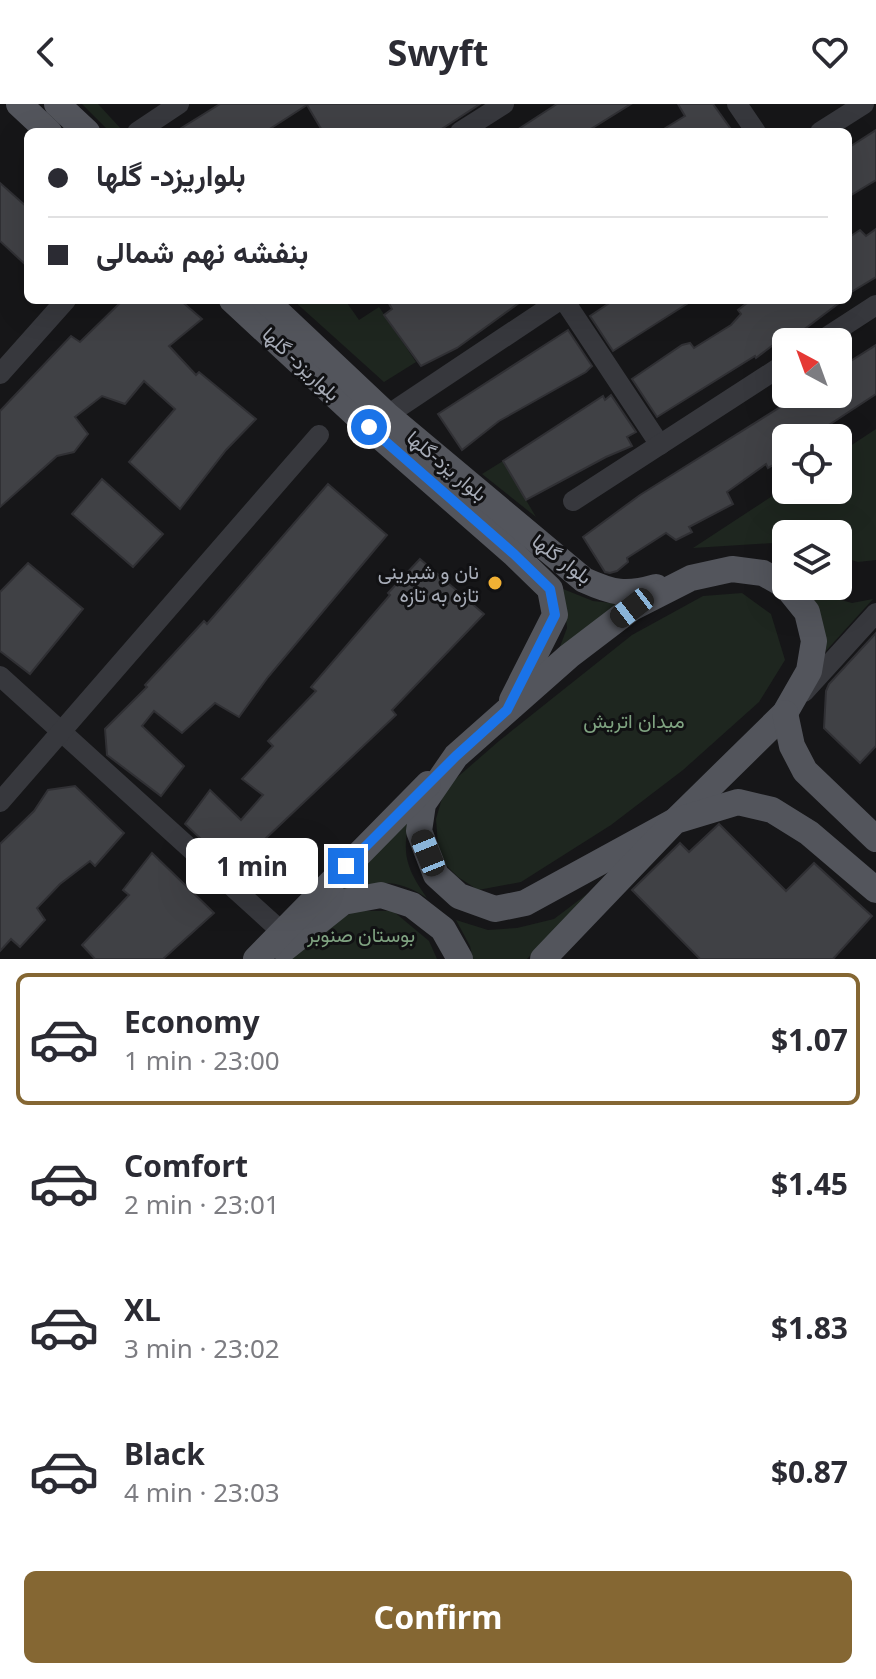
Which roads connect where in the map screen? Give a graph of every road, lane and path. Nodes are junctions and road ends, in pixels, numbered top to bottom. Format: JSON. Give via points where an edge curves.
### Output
{"nodes":[{"id":1,"x":19,"y":104,"type":"edge"},
{"id":2,"x":57,"y":104,"type":"edge"},
{"id":3,"x":179,"y":104,"type":"edge"},
{"id":4,"x":504,"y":104,"type":"edge"},
{"id":5,"x":737,"y":104,"type":"edge"},
{"id":6,"x":864,"y":104,"type":"edge"},
{"id":7,"x":45,"y":128,"type":"edge"},
{"id":8,"x":83,"y":128,"type":"edge"},
{"id":9,"x":143,"y":128,"type":"edge"},
{"id":10,"x":466,"y":128,"type":"edge"},
{"id":11,"x":753,"y":128,"type":"edge"},
{"id":12,"x":826,"y":128,"type":"edge"},
{"id":13,"x":62,"y":304,"type":"edge"},
{"id":14,"x":237,"y":304,"type":"edge"},
{"id":15,"x":269,"y":304,"type":"edge"},
{"id":16,"x":556,"y":304,"type":"edge"},
{"id":17,"x":565,"y":304,"type":"edge"},
{"id":18,"x":876,"y":305,"type":"edge"},
{"id":19,"x":841,"y":328,"type":"edge"},
{"id":20,"x":772,"y":372,"type":"edge"},
{"id":21,"x":0,"y":374,"type":"edge"},
{"id":22,"x":378,"y":421,"type":"junction"},
{"id":23,"x":319,"y":435,"type":"dead end"},
{"id":24,"x":660,"y":445,"type":"junction"},
{"id":25,"x":573,"y":501,"type":"dead end"},
{"id":26,"x":520,"y":543,"type":"junction"},
{"id":27,"x":691,"y":578,"type":"junction"},
{"id":28,"x":772,"y":578,"type":"edge"},
{"id":29,"x":797,"y":600,"type":"edge"},
{"id":30,"x":876,"y":613,"type":"edge"},
{"id":31,"x":0,"y":676,"type":"edge"},
{"id":32,"x":507,"y":710,"type":"junction"},
{"id":33,"x":785,"y":713,"type":"junction"},
{"id":34,"x":63,"y":732,"type":"junction"},
{"id":35,"x":456,"y":756,"type":"junction"},
{"id":36,"x":0,"y":802,"type":"edge"},
{"id":37,"x":675,"y":821,"type":"junction"},
{"id":38,"x":876,"y":839,"type":"edge"},
{"id":39,"x":876,"y":890,"type":"edge"},
{"id":40,"x":281,"y":931,"type":"junction"},
{"id":41,"x":256,"y":959,"type":"edge"},
{"id":42,"x":273,"y":959,"type":"edge"},
{"id":43,"x":460,"y":959,"type":"edge"},
{"id":44,"x":543,"y":959,"type":"edge"}],
"edges":[{"from":1,"to":7,"type":"main road"},
{"from":2,"to":8,"type":"main road"},
{"from":3,"to":9,"type":"street"},
{"from":4,"to":10,"type":"street"},
{"from":5,"to":11,"type":"street"},
{"from":6,"to":12,"type":"street"},
{"from":13,"to":21,"type":"street"},
{"from":14,"to":22,"type":"main road","name":"بلواریزد- گلها"},
{"from":15,"to":22,"type":"main road","name":"بلوار یزد-گلها"},
{"from":16,"to":22,"type":"street"},
{"from":17,"to":24,"type":"street"},
{"from":18,"to":19,"type":"street"},
{"from":20,"to":24,"type":"street"},
{"from":22,"to":26,"type":"main road","name":"بلوار یزد-گلها"},
{"from":23,"to":34,"type":"street"},
{"from":24,"to":25,"type":"street"},
{"from":26,"to":27,"type":"main road","name":"بلوار گلها","via":[[612,592],[636,593]]},
{"from":26,"to":32,"type":"main road","name":"بلوار گلها","via":[[550,589],[555,615]]},
{"from":27,"to":28,"type":"main road","via":[[732,569]]},
{"from":27,"to":32,"type":"main road","via":[[632,608]]},
{"from":29,"to":33,"type":"main road","via":[[807,612],[814,641],[809,671]]},
{"from":30,"to":33,"type":"street"},
{"from":31,"to":34,"type":"street"},
{"from":32,"to":35,"type":"main road"},
{"from":33,"to":37,"type":"main road"},
{"from":33,"to":38,"type":"main road","via":[[792,746],[805,771]]},
{"from":34,"to":36,"type":"street"},
{"from":34,"to":40,"type":"street"},
{"from":35,"to":37,"type":"main road","via":[[423,804],[419,831],[436,875],[459,896],[495,909],[525,903]]},
{"from":35,"to":40,"type":"main road"},
{"from":37,"to":39,"type":"main road","via":[[738,802],[772,810],[809,833]]},
{"from":37,"to":44,"type":"main road"},
{"from":40,"to":41,"type":"main road"},
{"from":42,"to":43,"type":"main road","via":[[343,902],[381,895],[412,905],[443,929]]}]}
